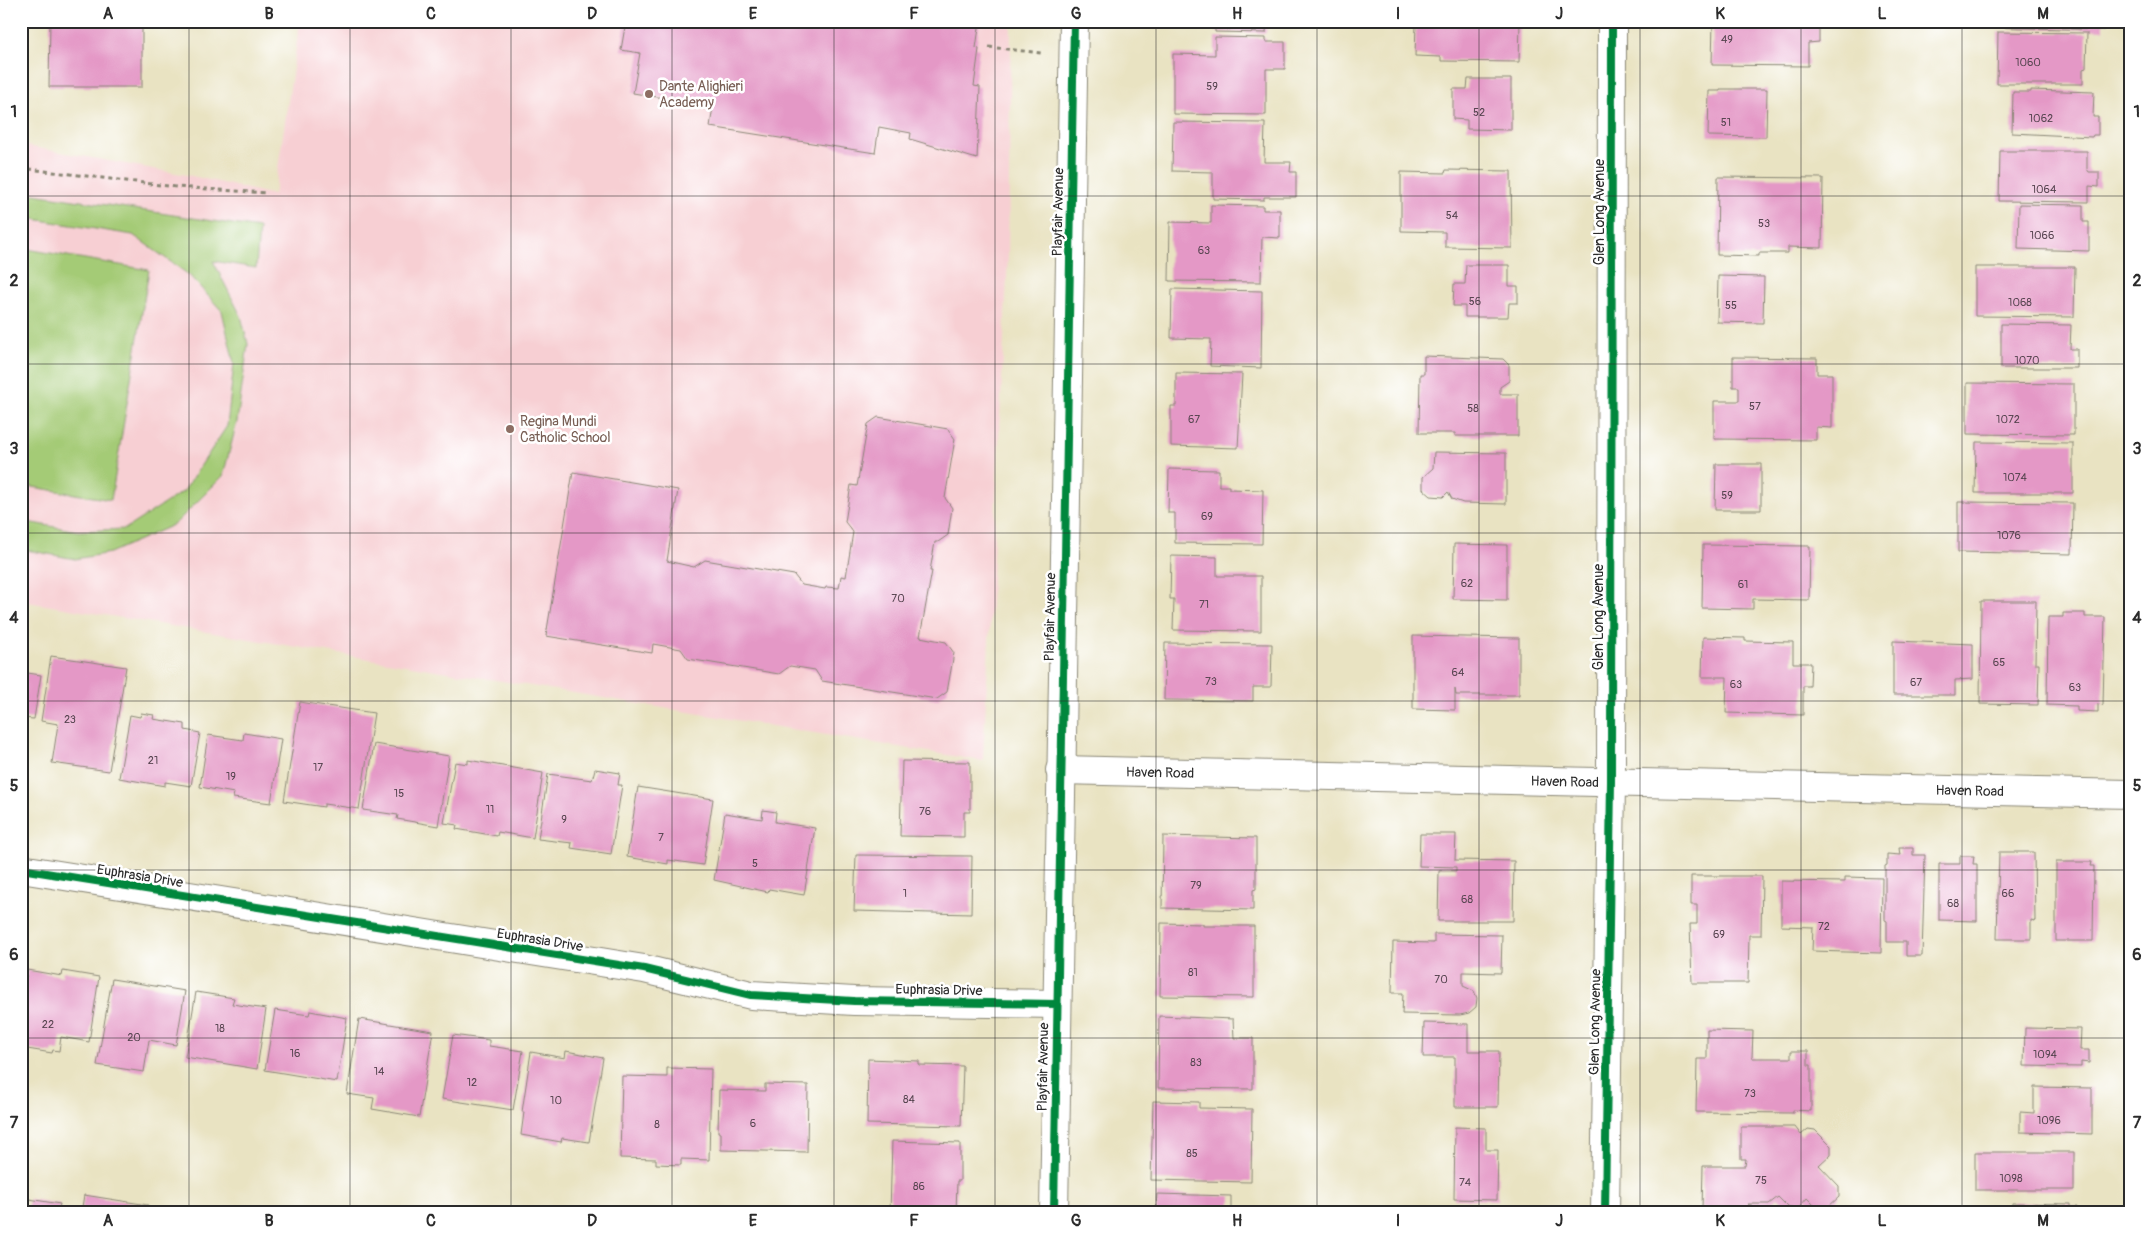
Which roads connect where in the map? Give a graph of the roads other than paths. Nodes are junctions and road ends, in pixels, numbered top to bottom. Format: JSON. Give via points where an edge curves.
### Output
{"nodes":[{"id":1,"x":1074,"y":21,"type":"edge"},
{"id":2,"x":1612,"y":21,"type":"edge"},
{"id":3,"x":1060,"y":770,"type":"junction"},
{"id":4,"x":1611,"y":781,"type":"junction"},
{"id":5,"x":2130,"y":794,"type":"edge"},
{"id":6,"x":21,"y":870,"type":"edge"},
{"id":7,"x":1057,"y":1004,"type":"junction"},
{"id":8,"x":1054,"y":1213,"type":"edge"},
{"id":9,"x":1605,"y":1213,"type":"edge"}],
"edges":[{"from":1,"to":3,"type":"street","name":"Playfair Avenue"},
{"from":2,"to":4,"type":"street","name":"Glen Long Avenue"},
{"from":3,"to":4,"type":"street","name":"Haven Road"},
{"from":3,"to":7,"type":"street","name":"Playfair Avenue"},
{"from":4,"to":5,"type":"street","name":"Haven Road"},
{"from":4,"to":9,"type":"street","name":"Glen Long Avenue"},
{"from":6,"to":7,"type":"street","name":"Euphrasia Drive","via":[[644,969],[751,995],[854,1001]]},
{"from":7,"to":8,"type":"street","name":"Playfair Avenue"}]}
